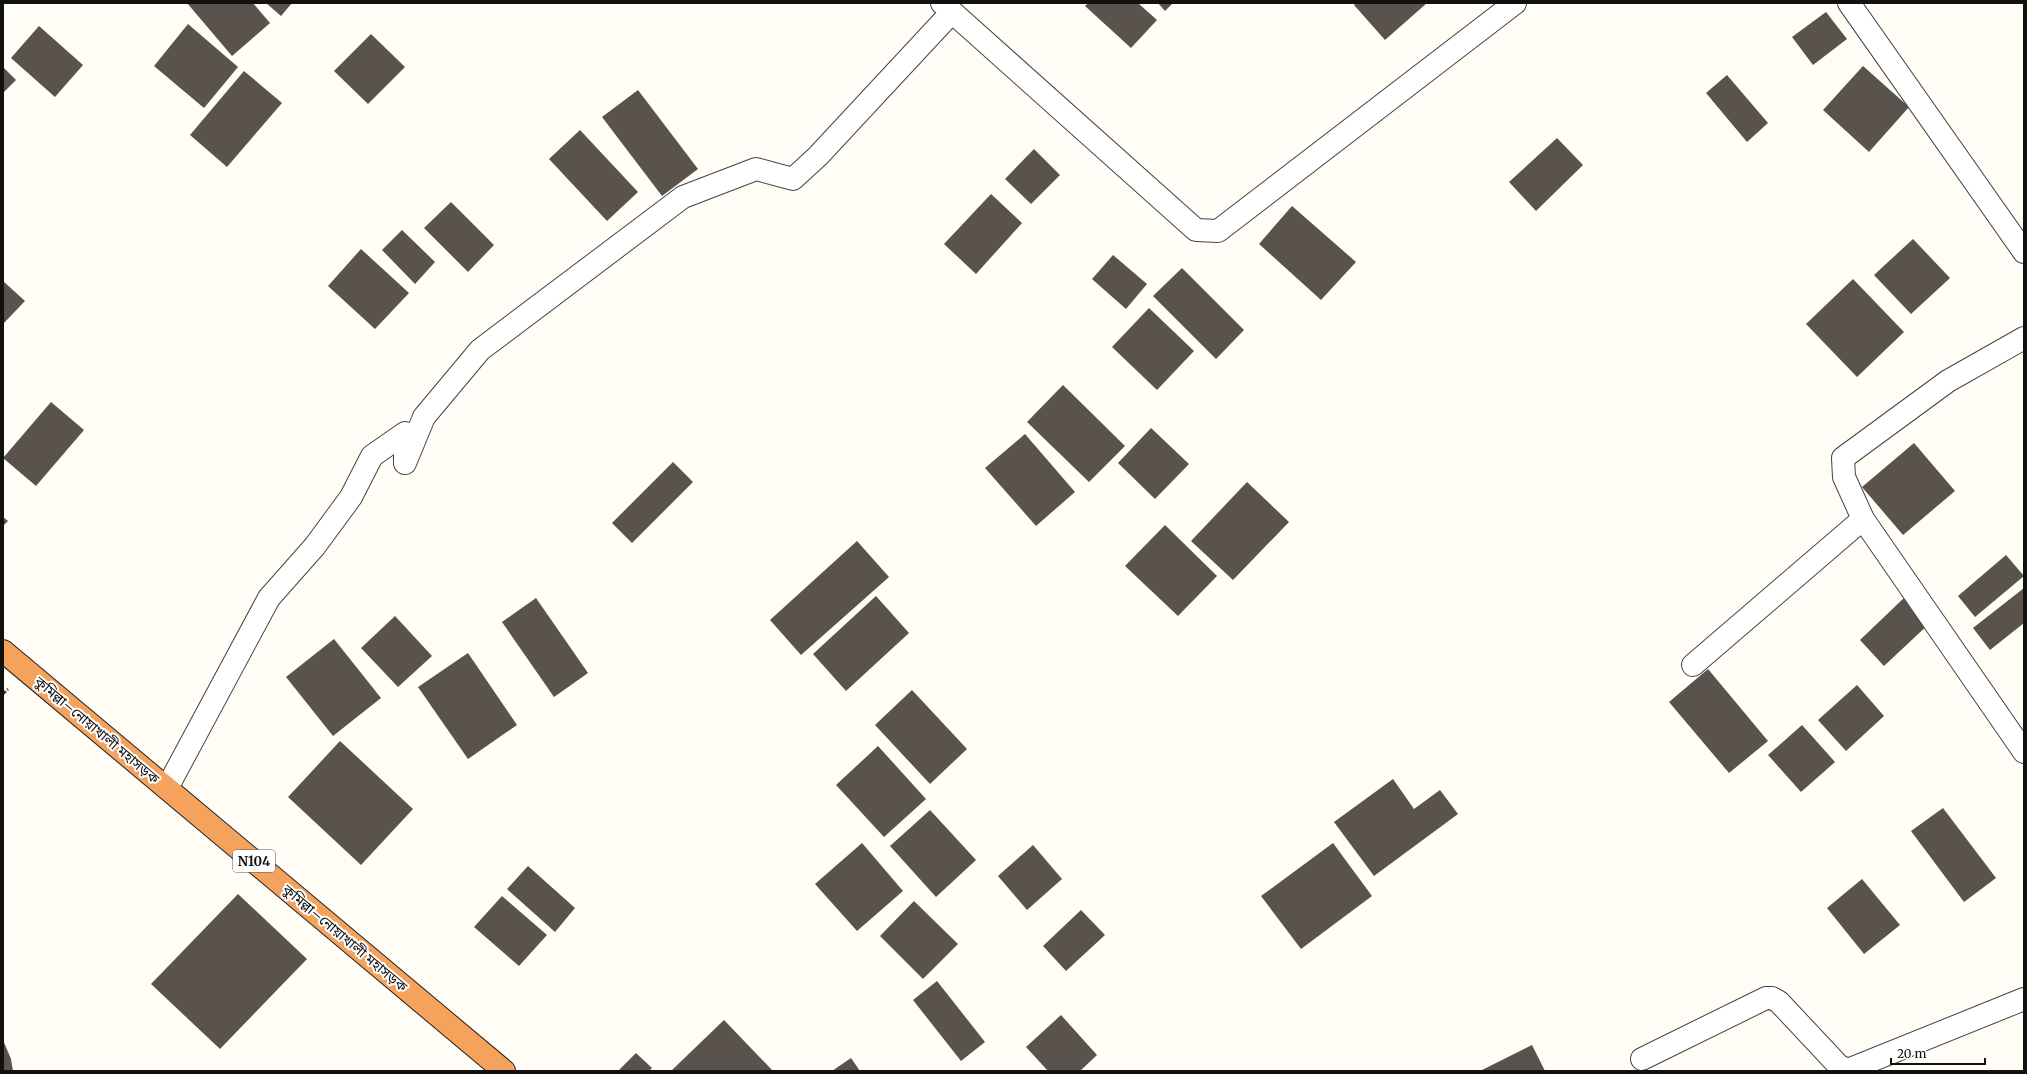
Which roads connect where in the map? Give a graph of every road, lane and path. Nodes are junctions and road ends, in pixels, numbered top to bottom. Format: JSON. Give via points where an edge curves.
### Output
{"nodes":[{"id":1,"x":1515,"y":3,"type":"edge"},
{"id":2,"x":1849,"y":3,"type":"edge"},
{"id":3,"x":947,"y":7,"type":"edge"},
{"id":4,"x":2024,"y":252,"type":"edge"},
{"id":5,"x":2024,"y":338,"type":"edge"},
{"id":6,"x":1863,"y":519,"type":"junction"},
{"id":7,"x":3,"y":651,"type":"edge"},
{"id":8,"x":1693,"y":665,"type":"dead end"},
{"id":9,"x":2024,"y":752,"type":"edge"},
{"id":10,"x":167,"y":788,"type":"junction"},
{"id":11,"x":2024,"y":999,"type":"edge"},
{"id":12,"x":1642,"y":1059,"type":"dead end"},
{"id":13,"x":504,"y":1071,"type":"edge"}],
"edges":[{"from":1,"to":3,"type":"street","via":[[1218,230],[1196,230]]},
{"from":2,"to":4,"type":"street"},
{"from":3,"to":10,"type":"street","via":[[818,156],[792,180],[756,169],[683,197],[480,350],[424,417],[405,463],[405,433],[372,456],[351,497],[315,546],[269,598]]},
{"from":5,"to":6,"type":"street","via":[[1948,381],[1843,458],[1844,477]]},
{"from":6,"to":8,"type":"street"},
{"from":6,"to":9,"type":"street"},
{"from":7,"to":10,"type":"highway","name":"কুমিল্লা–নোয়াখালী মহাসড়ক","number":"N104"},
{"from":10,"to":13,"type":"highway","name":"কুমিল্লা–নোয়াখালী মহাসড়ক","number":"N104"},
{"from":11,"to":12,"type":"street","via":[[1848,1070],[1839,1066],[1779,1002],[1772,998],[1766,998]]}]}
